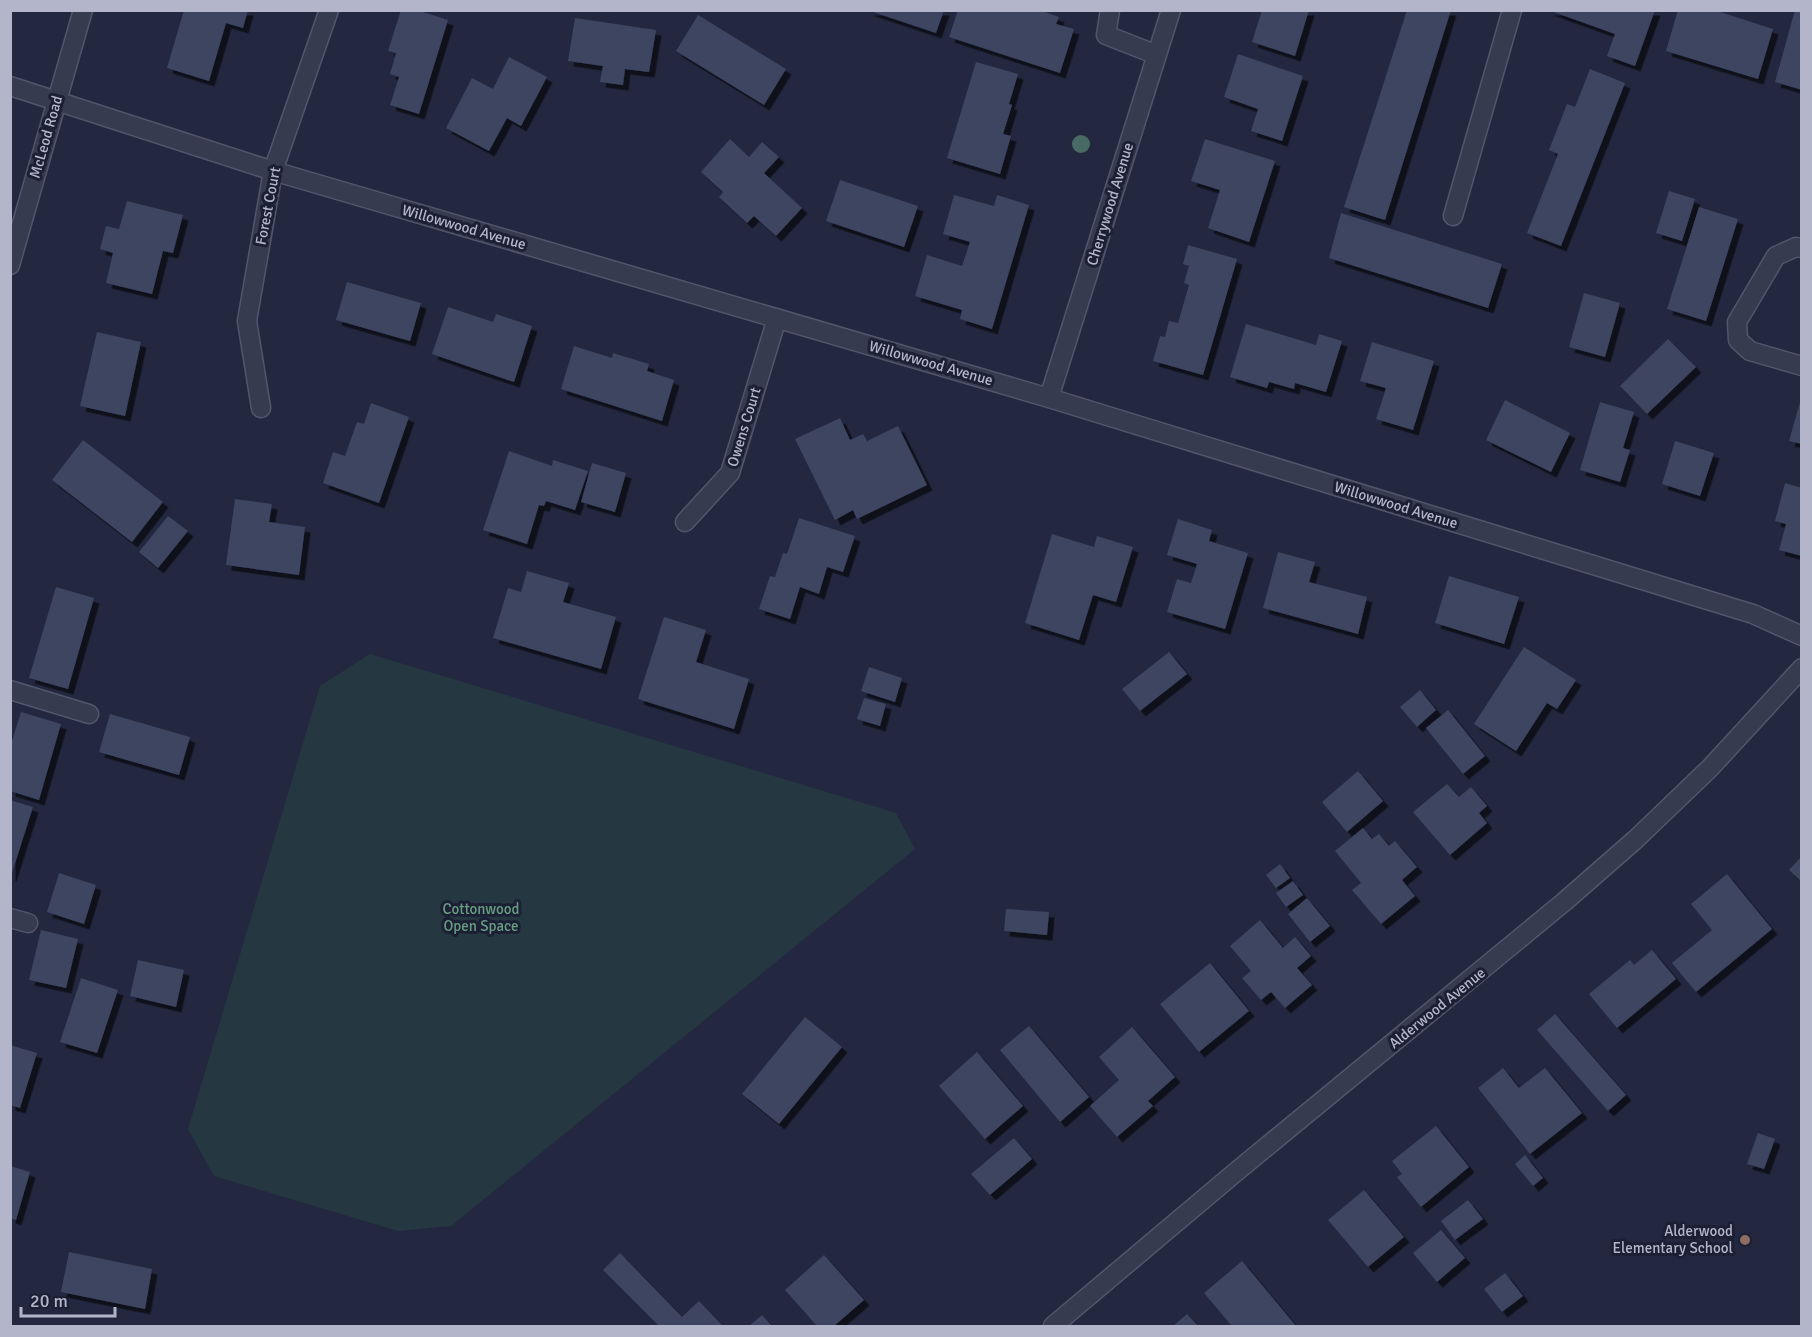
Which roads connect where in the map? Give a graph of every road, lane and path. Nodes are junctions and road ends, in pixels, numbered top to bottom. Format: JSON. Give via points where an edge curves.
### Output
{"nodes":[{"id":1,"x":83,"y":10,"type":"edge"},
{"id":2,"x":329,"y":10,"type":"edge"},
{"id":3,"x":1110,"y":10,"type":"edge"},
{"id":4,"x":1171,"y":10,"type":"edge"},
{"id":5,"x":1512,"y":10,"type":"edge"},
{"id":6,"x":1157,"y":55,"type":"junction"},
{"id":7,"x":10,"y":86,"type":"edge"},
{"id":8,"x":56,"y":101,"type":"junction"},
{"id":9,"x":273,"y":171,"type":"junction"},
{"id":10,"x":1453,"y":216,"type":"dead end"},
{"id":11,"x":1802,"y":248,"type":"edge"},
{"id":12,"x":10,"y":265,"type":"edge"},
{"id":13,"x":777,"y":318,"type":"junction"},
{"id":14,"x":1802,"y":366,"type":"edge"},
{"id":15,"x":1050,"y":398,"type":"junction"},
{"id":16,"x":261,"y":408,"type":"dead end"},
{"id":17,"x":684,"y":522,"type":"dead end"},
{"id":18,"x":1802,"y":636,"type":"edge"},
{"id":19,"x":1800,"y":673,"type":"edge"},
{"id":20,"x":10,"y":690,"type":"edge"},
{"id":21,"x":89,"y":714,"type":"dead end"},
{"id":22,"x":1053,"y":1326,"type":"edge"}],
"edges":[{"from":1,"to":8,"type":"street","name":"McLeod Road"},
{"from":2,"to":9,"type":"street","name":"Forest Court"},
{"from":3,"to":6,"type":"street","via":[[1106,35]]},
{"from":4,"to":6,"type":"street","name":"Cherrywood Avenue"},
{"from":5,"to":10,"type":"street"},
{"from":6,"to":15,"type":"street","name":"Cherrywood Avenue"},
{"from":7,"to":8,"type":"street","name":"Willowwood Avenue"},
{"from":8,"to":9,"type":"street","name":"Willowwood Avenue"},
{"from":8,"to":12,"type":"street","name":"McLeod Road"},
{"from":9,"to":13,"type":"street","name":"Willowwood Avenue"},
{"from":9,"to":16,"type":"street","name":"Forest Court","via":[[247,321]]},
{"from":11,"to":14,"type":"street","via":[[1776,256],[1737,322],[1738,340],[1750,351]]},
{"from":13,"to":15,"type":"street","name":"Willowwood Avenue"},
{"from":13,"to":17,"type":"street","name":"Owens Court","via":[[730,473]]},
{"from":15,"to":18,"type":"street","name":"Willowwood Avenue","via":[[1753,614]]},
{"from":19,"to":22,"type":"street","name":"Alderwood Avenue","via":[[1710,768],[1572,895]]},
{"from":20,"to":21,"type":"street"}]}
